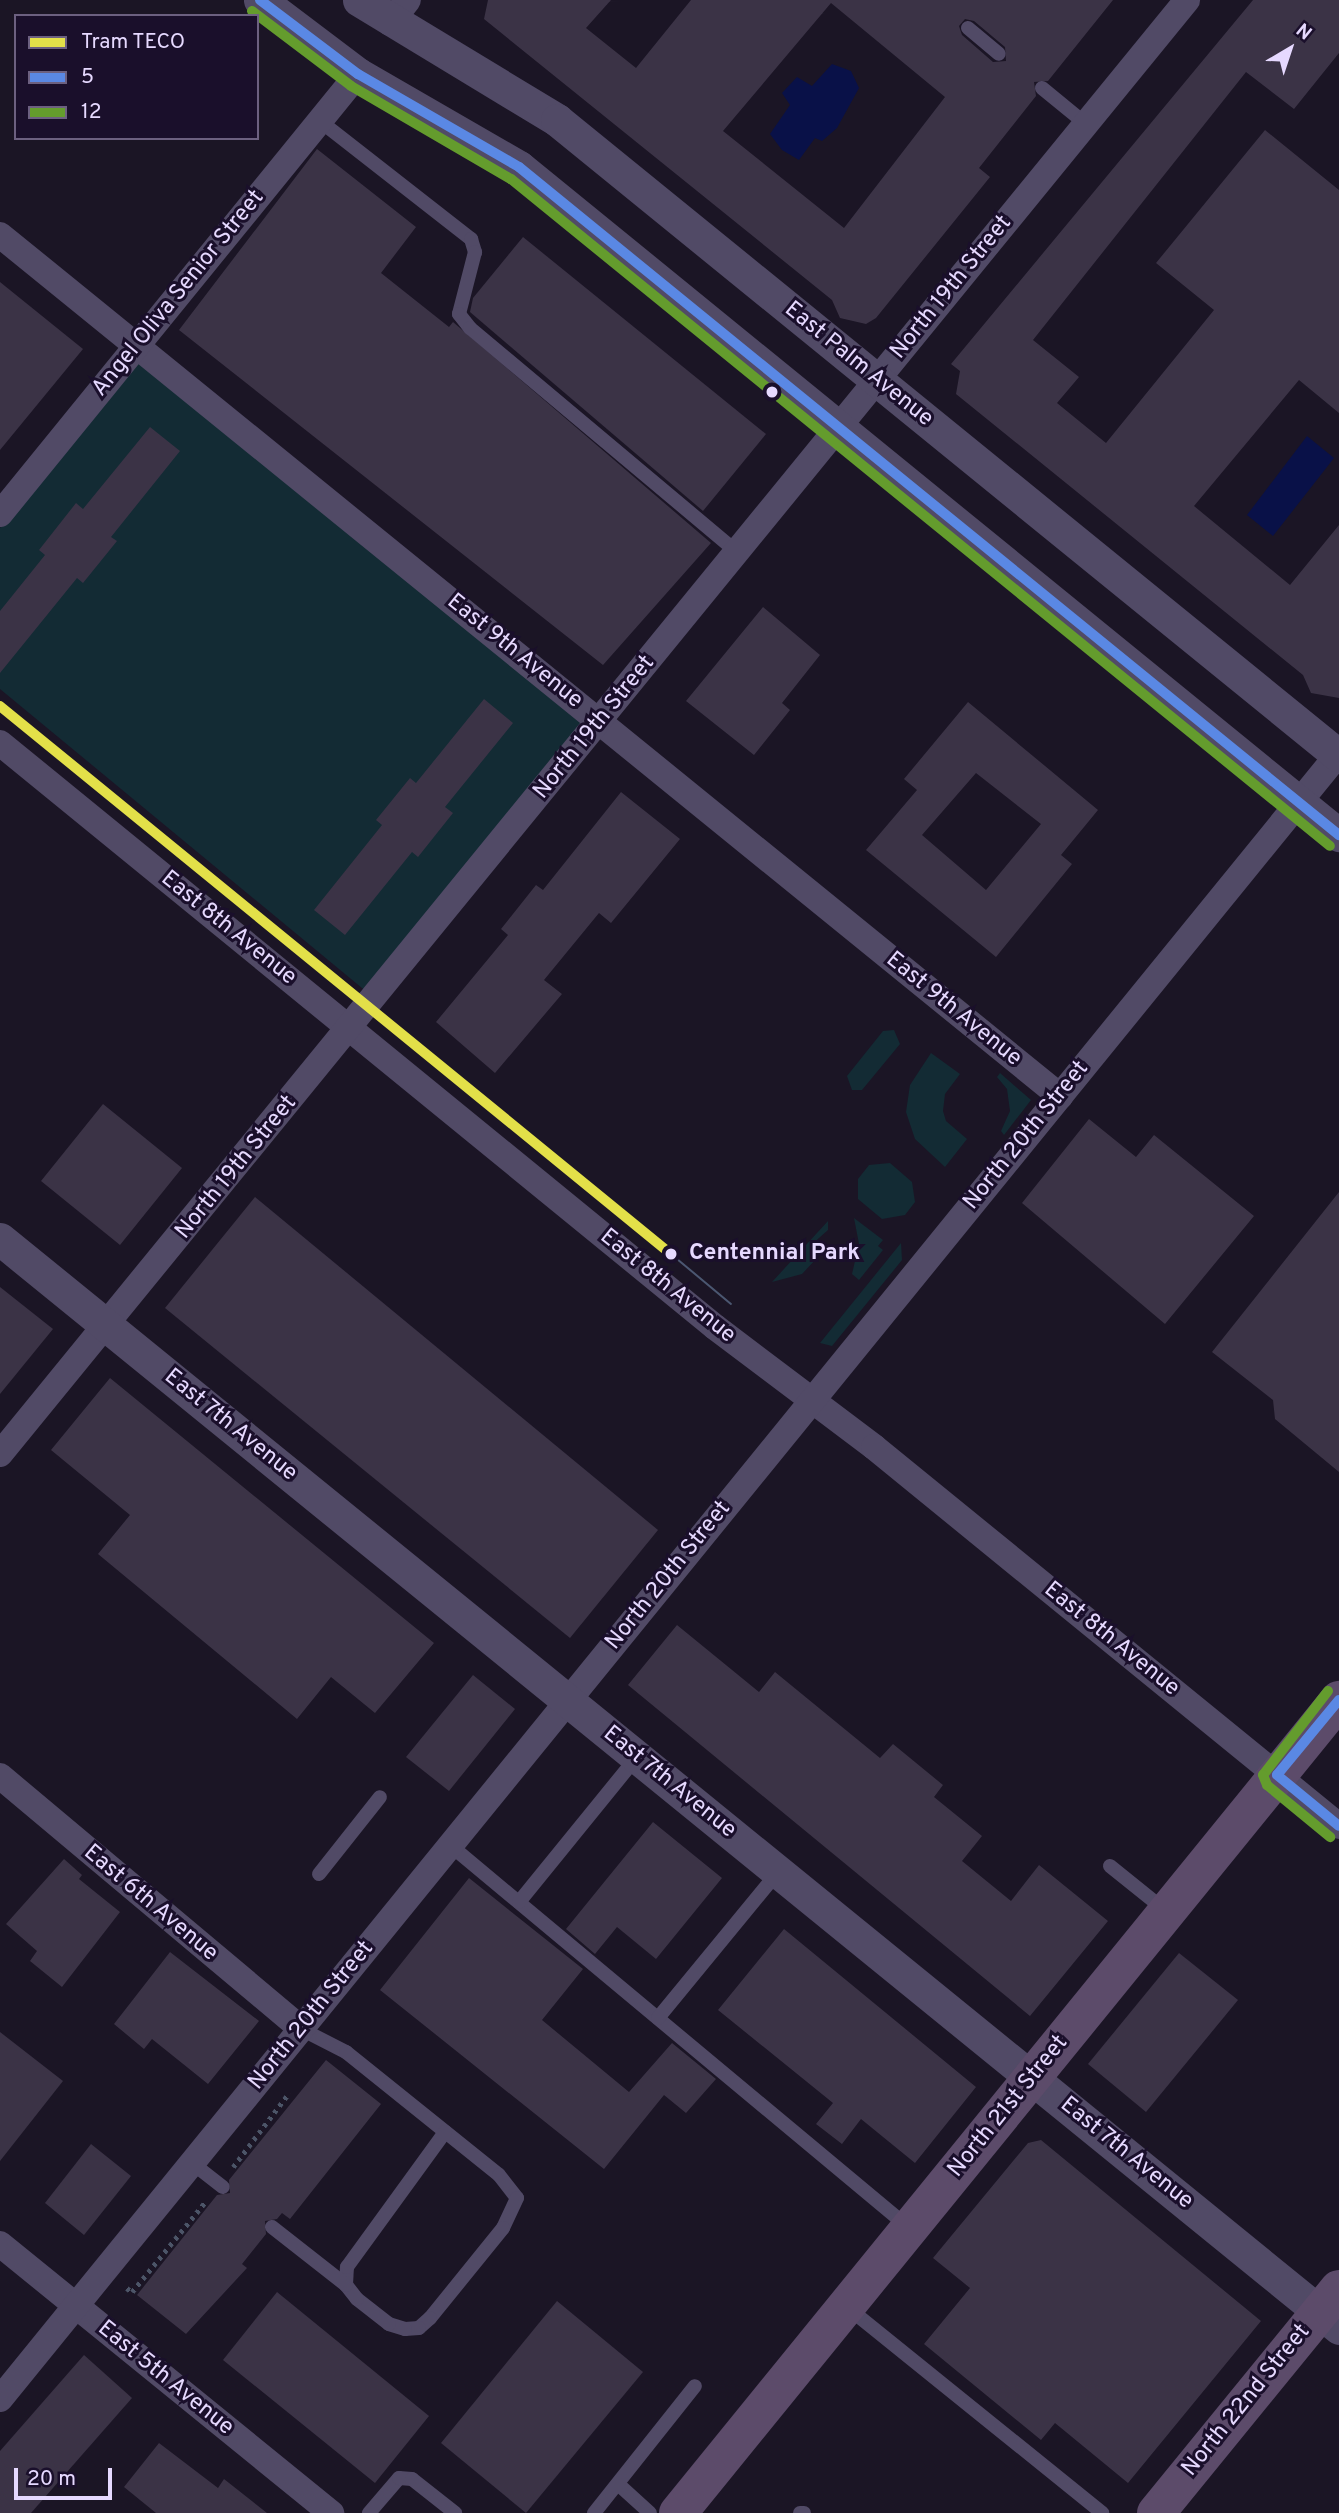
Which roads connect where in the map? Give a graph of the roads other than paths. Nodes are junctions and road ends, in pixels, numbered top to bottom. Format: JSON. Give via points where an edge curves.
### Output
{"nodes":[{"id":1,"x":260,"y":0,"type":"edge"},
{"id":2,"x":359,"y":0,"type":"edge"},
{"id":3,"x":1187,"y":0,"type":"edge"},
{"id":4,"x":399,"y":11,"type":"edge"},
{"id":5,"x":968,"y":28,"type":"dead end"},
{"id":6,"x":999,"y":54,"type":"dead end"},
{"id":7,"x":358,"y":74,"type":"junction"},
{"id":8,"x":1042,"y":88,"type":"dead end"},
{"id":9,"x":320,"y":121,"type":"junction"},
{"id":10,"x":1086,"y":124,"type":"junction"},
{"id":11,"x":0,"y":234,"type":"edge"},
{"id":12,"x":137,"y":346,"type":"junction"},
{"id":13,"x":877,"y":381,"type":"junction"},
{"id":14,"x":839,"y":428,"type":"junction"},
{"id":15,"x":0,"y":514,"type":"edge"},
{"id":16,"x":737,"y":552,"type":"junction"},
{"id":17,"x":600,"y":722,"type":"junction"},
{"id":18,"x":0,"y":743,"type":"edge"},
{"id":19,"x":1338,"y":755,"type":"edge"},
{"id":20,"x":1299,"y":802,"type":"junction"},
{"id":21,"x":1339,"y":835,"type":"edge"},
{"id":22,"x":350,"y":1029,"type":"junction"},
{"id":23,"x":1060,"y":1096,"type":"junction"},
{"id":24,"x":0,"y":1239,"type":"edge"},
{"id":25,"x":108,"y":1326,"type":"junction"},
{"id":26,"x":813,"y":1400,"type":"junction"},
{"id":27,"x":0,"y":1454,"type":"edge"},
{"id":28,"x":1339,"y":1700,"type":"edge"},
{"id":29,"x":568,"y":1701,"type":"junction"},
{"id":30,"x":637,"y":1757,"type":"junction"},
{"id":31,"x":1278,"y":1775,"type":"junction"},
{"id":32,"x":0,"y":1776,"type":"edge"},
{"id":33,"x":380,"y":1797,"type":"dead end"},
{"id":34,"x":1339,"y":1826,"type":"edge"},
{"id":35,"x":450,"y":1845,"type":"junction"},
{"id":36,"x":1110,"y":1866,"type":"dead end"},
{"id":37,"x":778,"y":1872,"type":"junction"},
{"id":38,"x":319,"y":1874,"type":"dead end"},
{"id":39,"x":519,"y":1902,"type":"junction"},
{"id":40,"x":1167,"y":1912,"type":"junction"},
{"id":41,"x":658,"y":2018,"type":"junction"},
{"id":42,"x":301,"y":2029,"type":"junction"},
{"id":43,"x":1032,"y":2078,"type":"junction"},
{"id":44,"x":445,"y":2133,"type":"junction"},
{"id":45,"x":192,"y":2163,"type":"junction"},
{"id":46,"x":223,"y":2188,"type":"dead end"},
{"id":47,"x":272,"y":2227,"type":"dead end"},
{"id":48,"x":909,"y":2228,"type":"junction"},
{"id":49,"x":0,"y":2244,"type":"edge"},
{"id":50,"x":346,"y":2285,"type":"junction"},
{"id":51,"x":76,"y":2306,"type":"junction"},
{"id":52,"x":846,"y":2306,"type":"junction"},
{"id":53,"x":1333,"y":2309,"type":"edge"},
{"id":54,"x":695,"y":2386,"type":"dead end"},
{"id":55,"x":0,"y":2399,"type":"edge"},
{"id":56,"x":618,"y":2484,"type":"junction"},
{"id":57,"x":331,"y":2513,"type":"edge"},
{"id":58,"x":369,"y":2513,"type":"edge"},
{"id":59,"x":455,"y":2513,"type":"edge"},
{"id":60,"x":594,"y":2513,"type":"edge"},
{"id":61,"x":650,"y":2513,"type":"edge"},
{"id":62,"x":678,"y":2513,"type":"edge"},
{"id":63,"x":1102,"y":2513,"type":"edge"},
{"id":64,"x":1156,"y":2513,"type":"edge"}],
"edges":[{"from":1,"to":7,"type":"street"},
{"from":2,"to":4,"type":"street","name":"East Palm Avenue"},
{"from":3,"to":10,"type":"street","name":"North 19th Street"},
{"from":4,"to":13,"type":"street","name":"East Palm Avenue","via":[[557,120]]},
{"from":5,"to":6,"type":"lane"},
{"from":7,"to":9,"type":"street","name":"Angel Oliva Senior Street"},
{"from":7,"to":14,"type":"street","via":[[519,167]]},
{"from":8,"to":10,"type":"lane"},
{"from":9,"to":12,"type":"street","name":"Angel Oliva Senior Street"},
{"from":9,"to":16,"type":"lane","via":[[471,239],[475,252],[459,314],[470,328]]},
{"from":10,"to":13,"type":"street","name":"North 19th Street"},
{"from":11,"to":12,"type":"street","name":"East 9th Avenue"},
{"from":12,"to":15,"type":"street","name":"Angel Oliva Senior Street"},
{"from":12,"to":17,"type":"street","name":"East 9th Avenue"},
{"from":13,"to":14,"type":"street","name":"North 19th Street"},
{"from":13,"to":19,"type":"street","name":"East Palm Avenue"},
{"from":14,"to":16,"type":"street","name":"North 19th Street"},
{"from":14,"to":20,"type":"street"},
{"from":16,"to":17,"type":"street","name":"North 19th Street"},
{"from":17,"to":22,"type":"street","name":"North 19th Street"},
{"from":17,"to":23,"type":"street","name":"East 9th Avenue"},
{"from":18,"to":22,"type":"street","name":"East 8th Avenue"},
{"from":19,"to":20,"type":"street","name":"North 20th Street"},
{"from":20,"to":21,"type":"street"},
{"from":20,"to":23,"type":"street","name":"North 20th Street"},
{"from":22,"to":25,"type":"street","name":"North 19th Street"},
{"from":22,"to":26,"type":"street","name":"East 8th Avenue","via":[[715,1327]]},
{"from":23,"to":26,"type":"street","name":"North 20th Street"},
{"from":24,"to":25,"type":"street","name":"East 7th Avenue"},
{"from":25,"to":27,"type":"street","name":"North 19th Street"},
{"from":25,"to":29,"type":"street","name":"East 7th Avenue"},
{"from":26,"to":29,"type":"street","name":"North 20th Street"},
{"from":26,"to":31,"type":"street","name":"East 8th Avenue"},
{"from":28,"to":31,"type":"main road","name":"North 21st Street"},
{"from":29,"to":30,"type":"street","name":"East 7th Avenue"},
{"from":29,"to":35,"type":"street","name":"North 20th Street"},
{"from":30,"to":37,"type":"street","name":"East 7th Avenue"},
{"from":30,"to":39,"type":"lane"},
{"from":31,"to":34,"type":"street","name":"East 8th Avenue"},
{"from":31,"to":40,"type":"main road","name":"North 21st Street"},
{"from":32,"to":42,"type":"street","name":"East 6th Avenue"},
{"from":33,"to":38,"type":"lane"},
{"from":35,"to":39,"type":"lane"},
{"from":35,"to":42,"type":"street","name":"North 20th Street"},
{"from":36,"to":40,"type":"lane"},
{"from":37,"to":41,"type":"lane"},
{"from":37,"to":43,"type":"street","name":"East 7th Avenue"},
{"from":39,"to":41,"type":"lane"},
{"from":40,"to":43,"type":"main road","name":"North 21st Street"},
{"from":41,"to":48,"type":"lane"},
{"from":42,"to":44,"type":"lane","via":[[346,2052]]},
{"from":42,"to":45,"type":"street","name":"North 20th Street"},
{"from":43,"to":48,"type":"main road","name":"North 21st Street"},
{"from":43,"to":53,"type":"street","name":"East 7th Avenue"},
{"from":44,"to":50,"type":"lane","via":[[355,2250]]},
{"from":44,"to":50,"type":"lane","via":[[510,2186],[517,2198],[514,2211],[419,2328],[389,2324]]},
{"from":45,"to":46,"type":"lane"},
{"from":45,"to":51,"type":"street","name":"North 20th Street"},
{"from":47,"to":50,"type":"lane"},
{"from":48,"to":52,"type":"main road","name":"North 21st Street"},
{"from":49,"to":51,"type":"street","name":"East 5th Avenue"},
{"from":51,"to":55,"type":"street","name":"North 20th Street"},
{"from":51,"to":57,"type":"street","name":"East 5th Avenue"},
{"from":52,"to":62,"type":"main road","name":"North 21st Street"},
{"from":52,"to":63,"type":"lane"},
{"from":53,"to":64,"type":"main road","name":"North 22nd Street"},
{"from":54,"to":56,"type":"lane"},
{"from":56,"to":60,"type":"lane"},
{"from":56,"to":61,"type":"lane"},
{"from":58,"to":59,"type":"lane","via":[[399,2478],[412,2479]]}]}
